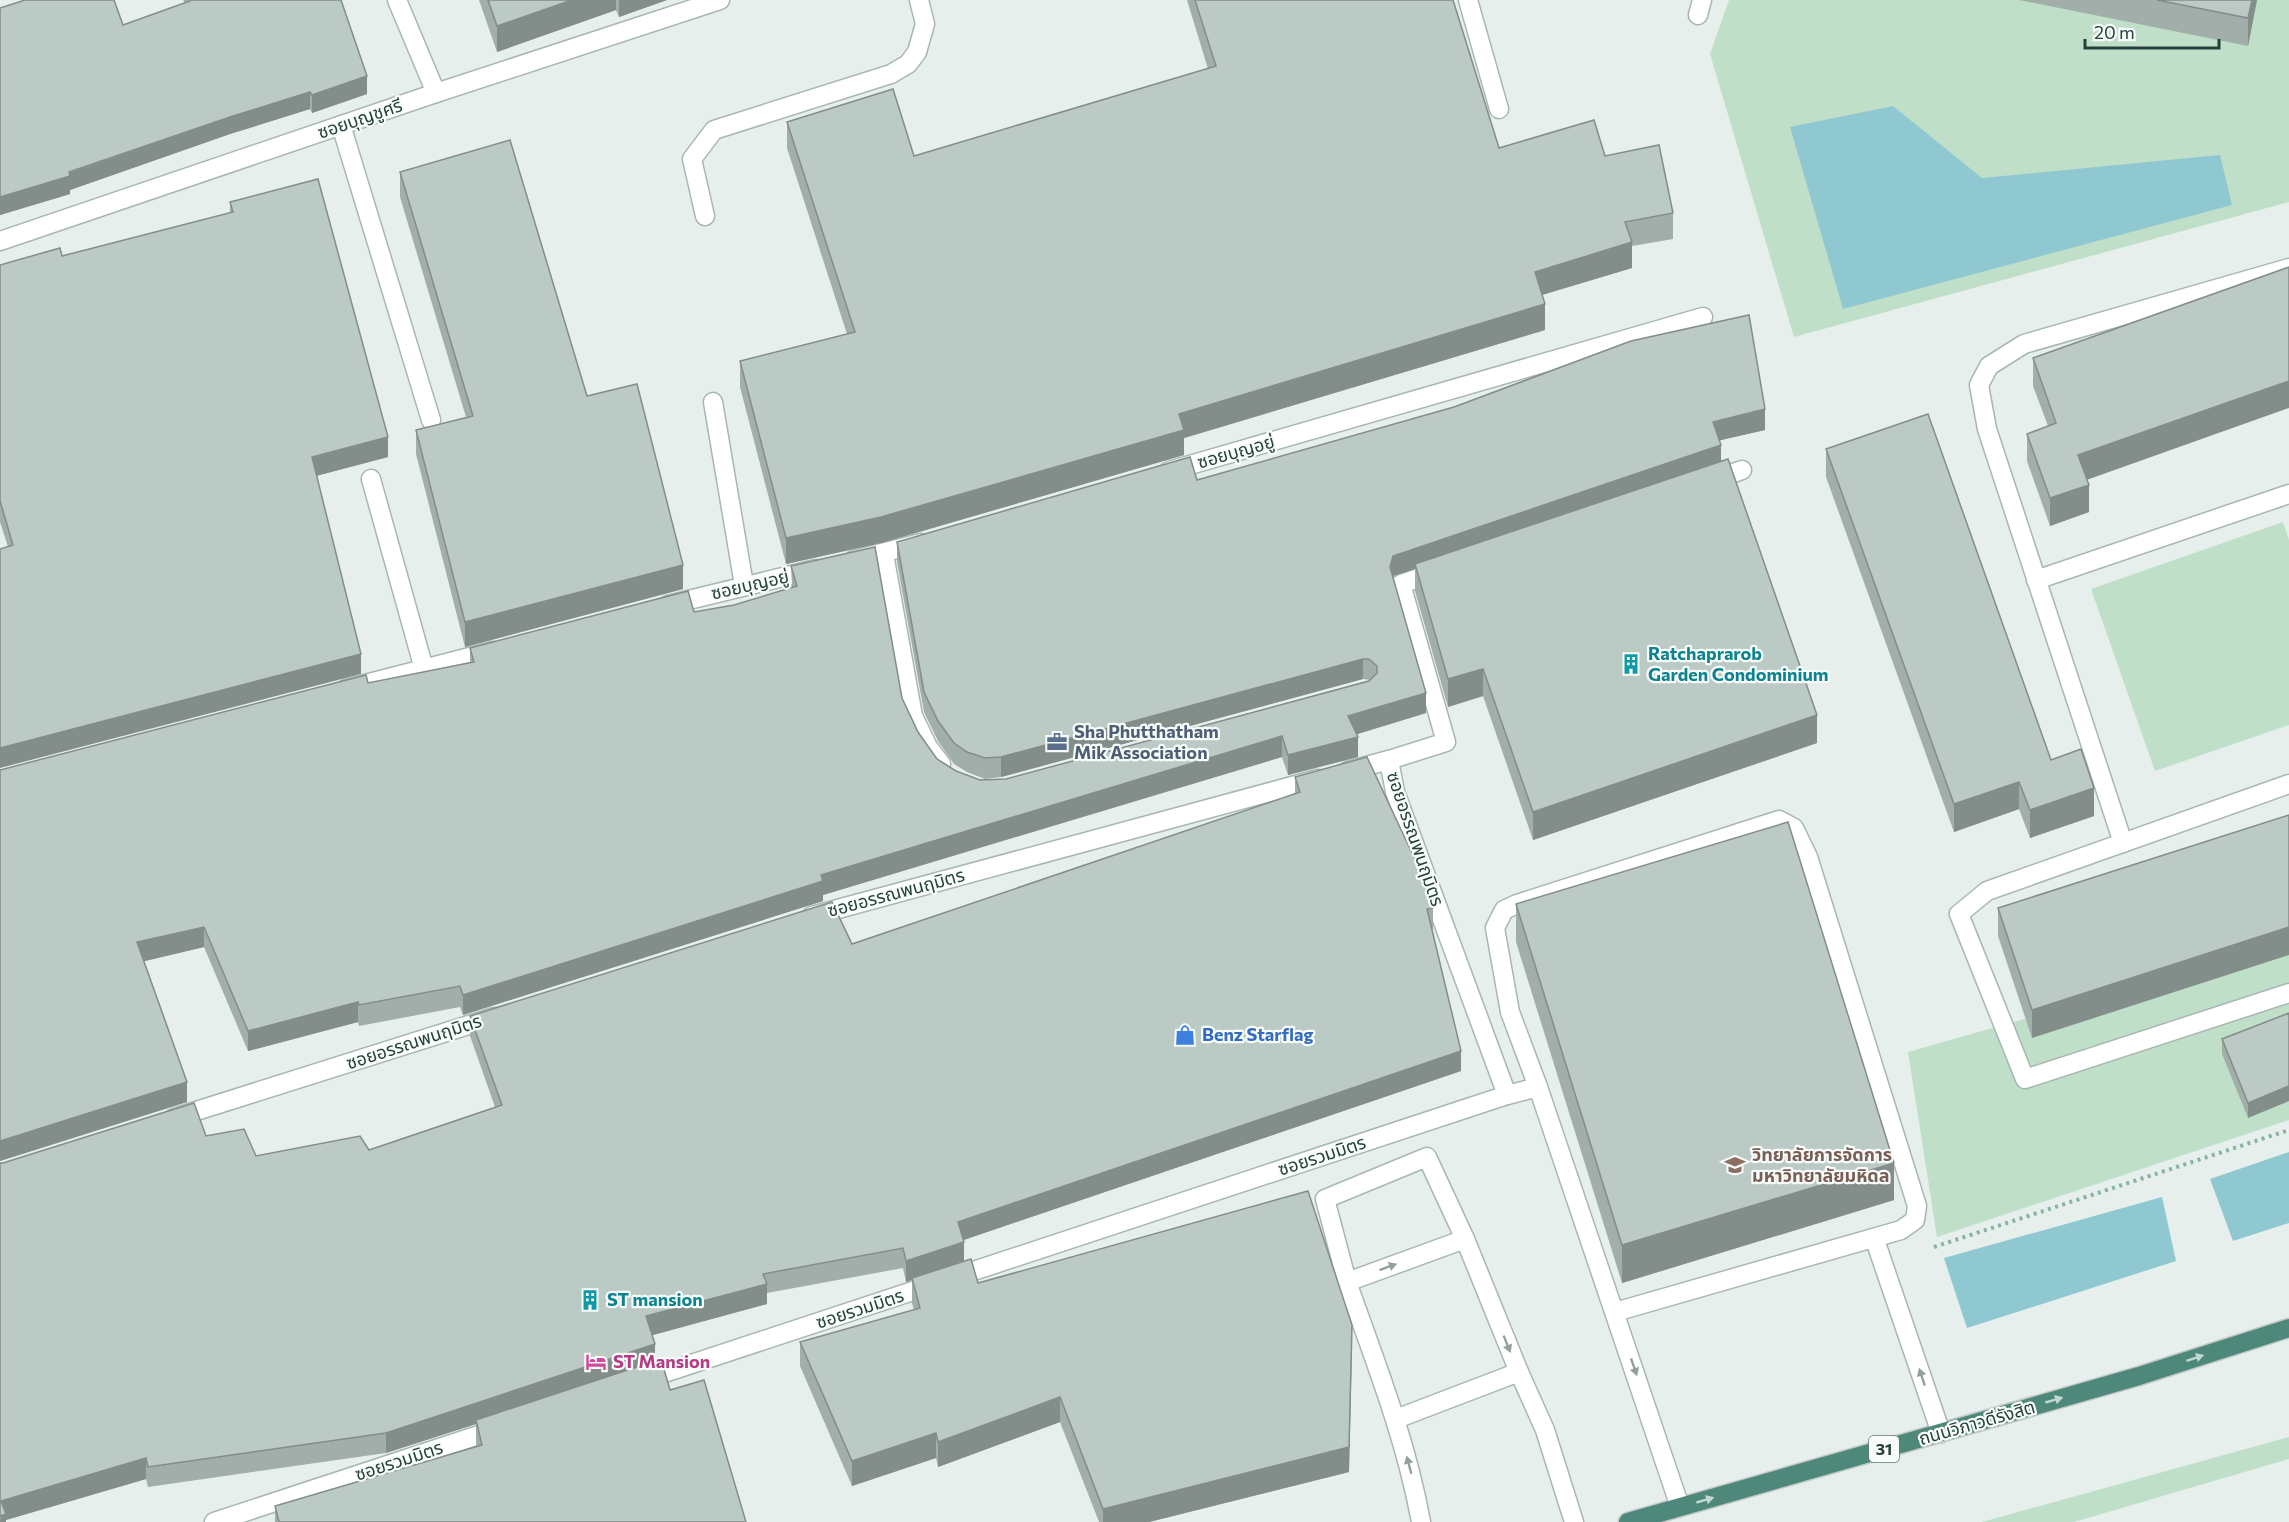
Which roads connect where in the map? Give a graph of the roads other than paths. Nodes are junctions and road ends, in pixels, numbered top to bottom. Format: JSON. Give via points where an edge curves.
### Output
{"nodes":[{"id":1,"x":397,"y":0,"type":"edge"},
{"id":2,"x":720,"y":0,"type":"edge"},
{"id":3,"x":919,"y":0,"type":"edge"},
{"id":4,"x":1468,"y":0,"type":"edge"},
{"id":5,"x":436,"y":93,"type":"junction"},
{"id":6,"x":1499,"y":109,"type":"dead end"},
{"id":7,"x":341,"y":125,"type":"junction"},
{"id":8,"x":705,"y":216,"type":"dead end"},
{"id":9,"x":0,"y":241,"type":"edge"},
{"id":10,"x":2289,"y":268,"type":"edge"},
{"id":11,"x":1703,"y":317,"type":"dead end"},
{"id":12,"x":713,"y":402,"type":"dead end"},
{"id":13,"x":431,"y":420,"type":"dead end"},
{"id":14,"x":1742,"y":470,"type":"dead end"},
{"id":15,"x":1157,"y":475,"type":"edge"},
{"id":16,"x":371,"y":479,"type":"dead end"},
{"id":17,"x":1698,"y":485,"type":"edge"},
{"id":18,"x":2289,"y":494,"type":"edge"},
{"id":19,"x":941,"y":537,"type":"edge"},
{"id":20,"x":884,"y":554,"type":"junction"},
{"id":21,"x":1456,"y":566,"type":"edge"},
{"id":22,"x":2036,"y":580,"type":"junction"},
{"id":23,"x":744,"y":585,"type":"junction"},
{"id":24,"x":652,"y":609,"type":"edge"},
{"id":25,"x":515,"y":645,"type":"edge"},
{"id":26,"x":424,"y":669,"type":"junction"},
{"id":27,"x":324,"y":695,"type":"edge"},
{"id":28,"x":1389,"y":760,"type":"junction"},
{"id":29,"x":954,"y":777,"type":"edge"},
{"id":30,"x":2289,"y":784,"type":"edge"},
{"id":31,"x":2123,"y":843,"type":"junction"},
{"id":32,"x":790,"y":923,"type":"edge"},
{"id":33,"x":2289,"y":993,"type":"edge"},
{"id":34,"x":508,"y":1012,"type":"edge"},
{"id":35,"x":1538,"y":1087,"type":"junction"},
{"id":36,"x":1507,"y":1095,"type":"junction"},
{"id":37,"x":158,"y":1123,"type":"edge"},
{"id":38,"x":1876,"y":1237,"type":"junction"},
{"id":39,"x":1465,"y":1239,"type":"junction"},
{"id":40,"x":1347,"y":1282,"type":"junction"},
{"id":41,"x":1615,"y":1312,"type":"junction"},
{"id":42,"x":2289,"y":1328,"type":"edge"},
{"id":43,"x":1519,"y":1372,"type":"junction"},
{"id":44,"x":622,"y":1387,"type":"edge"},
{"id":45,"x":1396,"y":1419,"type":"junction"},
{"id":46,"x":520,"y":1421,"type":"edge"},
{"id":47,"x":1941,"y":1433,"type":"junction"},
{"id":48,"x":1680,"y":1507,"type":"junction"},
{"id":49,"x":214,"y":1522,"type":"edge"},
{"id":50,"x":1420,"y":1522,"type":"edge"},
{"id":51,"x":1574,"y":1522,"type":"edge"},
{"id":52,"x":1628,"y":1522,"type":"edge"}],
"edges":[{"from":1,"to":5,"type":"street"},
{"from":2,"to":5,"type":"street","name":"ซอยบุญชูศรี"},
{"from":3,"to":8,"type":"street","via":[[925,24],[917,52],[908,64],[891,74],[714,130],[692,159]]},
{"from":4,"to":6,"type":"street"},
{"from":5,"to":7,"type":"street","name":"ซอยบุญชูศรี"},
{"from":7,"to":9,"type":"street","name":"ซอยบุญชูศรี"},
{"from":7,"to":13,"type":"street"},
{"from":10,"to":22,"type":"street","via":[[2024,344],[1989,366],[1979,385],[1987,429]]},
{"from":11,"to":15,"type":"street","name":"ซอยบุญอยู่"},
{"from":12,"to":23,"type":"street"},
{"from":14,"to":17,"type":"street"},
{"from":16,"to":26,"type":"street"},
{"from":18,"to":22,"type":"street"},
{"from":19,"to":20,"type":"street","name":"ซอยบุญอยู่"},
{"from":20,"to":23,"type":"street","name":"ซอยบุญอยู่"},
{"from":20,"to":29,"type":"street","via":[[913,716],[928,747]]},
{"from":21,"to":28,"type":"street","via":[[1401,584],[1446,742]]},
{"from":22,"to":31,"type":"street"},
{"from":23,"to":24,"type":"street","name":"ซอยบุญอยู่"},
{"from":25,"to":26,"type":"street"},
{"from":26,"to":27,"type":"street"},
{"from":28,"to":32,"type":"street","name":"ซอยอรรณพนฤมิตร"},
{"from":28,"to":36,"type":"street","name":"ซอยอรรณพนฤมิตร","via":[[1395,792]]},
{"from":30,"to":31,"type":"street"},
{"from":31,"to":33,"type":"street","via":[[1987,891],[1959,914],[2025,1079]]},
{"from":34,"to":37,"type":"street","name":"ซอยอรรณพนฤมิตร"},
{"from":35,"to":36,"type":"street","name":"ซอยรวมมิตร"},
{"from":35,"to":38,"type":"street","via":[[1510,1012],[1495,928],[1504,910],[1779,820],[1794,828],[1808,857],[1917,1206],[1915,1220],[1901,1230]]},
{"from":35,"to":41,"type":"street"},
{"from":36,"to":44,"type":"street","name":"ซอยรวมมิตร"},
{"from":38,"to":41,"type":"street"},
{"from":47,"to":38,"type":"street","one_way":true},
{"from":40,"to":39,"type":"street","one_way":true},
{"from":39,"to":40,"type":"street","via":[[1427,1157],[1325,1198]]},
{"from":39,"to":43,"type":"street","one_way":true},
{"from":40,"to":45,"type":"street"},
{"from":41,"to":48,"type":"street","one_way":true},
{"from":47,"to":42,"type":"highway","name":"ถนนวิภาวดีรังสิต","number":"31","one_way":true},
{"from":43,"to":45,"type":"street"},
{"from":43,"to":51,"type":"street","via":[[1545,1430]]},
{"from":50,"to":45,"type":"street","one_way":true},
{"from":46,"to":49,"type":"street","name":"ซอยรวมมิตร"},
{"from":48,"to":47,"type":"highway","name":"ถนนวิภาวดีรังสิต","number":"31","one_way":true},
{"from":48,"to":52,"type":"highway","name":"ถนนวิภาวดีรังสิต","number":"31"}]}
